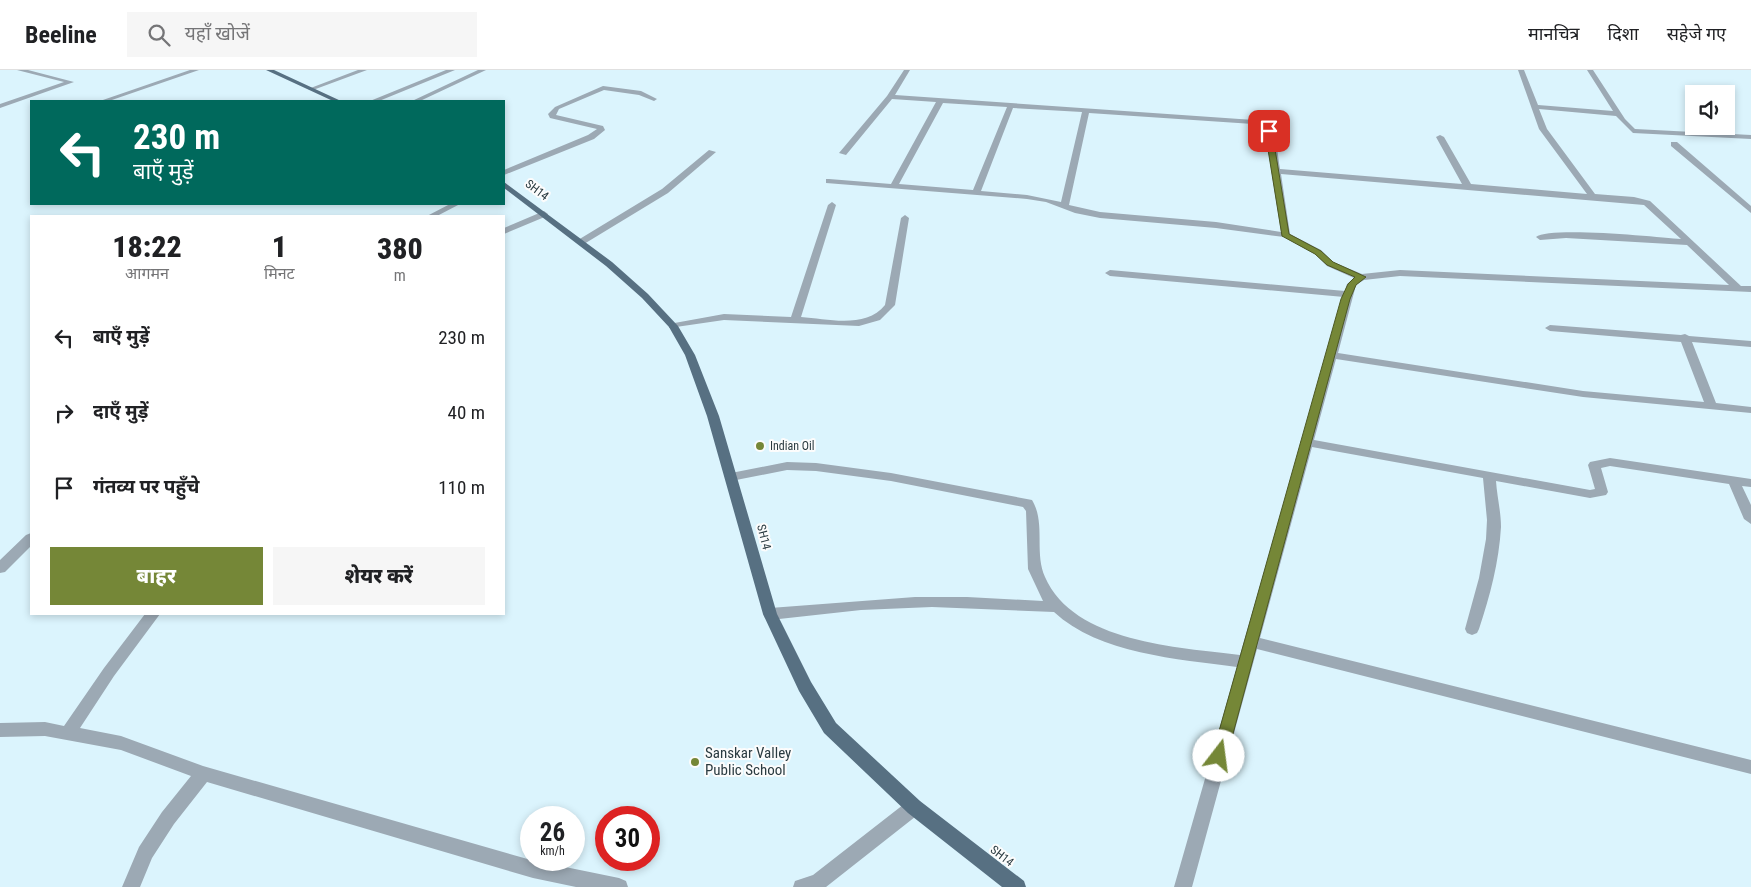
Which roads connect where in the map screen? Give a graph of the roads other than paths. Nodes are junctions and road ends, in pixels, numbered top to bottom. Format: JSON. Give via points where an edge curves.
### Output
{"nodes":[{"id":1,"x":20,"y":70,"type":"edge"},
{"id":2,"x":196,"y":70,"type":"edge"},
{"id":3,"x":269,"y":70,"type":"edge"},
{"id":4,"x":364,"y":70,"type":"edge"},
{"id":5,"x":452,"y":70,"type":"edge"},
{"id":6,"x":483,"y":70,"type":"edge"},
{"id":7,"x":906,"y":70,"type":"edge"},
{"id":8,"x":1521,"y":70,"type":"edge"},
{"id":9,"x":1590,"y":70,"type":"edge"},
{"id":10,"x":311,"y":89,"type":"junction"},
{"id":11,"x":890,"y":96,"type":"junction"},
{"id":12,"x":654,"y":99,"type":"dead end"},
{"id":13,"x":106,"y":100,"type":"edge"},
{"id":14,"x":336,"y":100,"type":"edge"},
{"id":15,"x":376,"y":100,"type":"edge"},
{"id":16,"x":416,"y":100,"type":"edge"},
{"id":17,"x":941,"y":100,"type":"junction"},
{"id":18,"x":1010,"y":105,"type":"junction"},
{"id":19,"x":0,"y":106,"type":"edge"},
{"id":20,"x":1535,"y":106,"type":"junction"},
{"id":21,"x":1086,"y":110,"type":"junction"},
{"id":22,"x":1618,"y":114,"type":"junction"},
{"id":23,"x":1440,"y":137,"type":"dead end"},
{"id":24,"x":1751,"y":137,"type":"edge"},
{"id":25,"x":1674,"y":144,"type":"dead end"},
{"id":26,"x":712,"y":152,"type":"dead end"},
{"id":27,"x":843,"y":153,"type":"dead end"},
{"id":28,"x":1276,"y":171,"type":"junction"},
{"id":29,"x":505,"y":173,"type":"edge"},
{"id":30,"x":829,"y":181,"type":"dead end"},
{"id":31,"x":505,"y":185,"type":"edge"},
{"id":32,"x":1467,"y":185,"type":"junction"},
{"id":33,"x":894,"y":186,"type":"junction"},
{"id":34,"x":976,"y":193,"type":"junction"},
{"id":35,"x":1591,"y":194,"type":"junction"},
{"id":36,"x":454,"y":205,"type":"edge"},
{"id":37,"x":832,"y":205,"type":"dead end"},
{"id":38,"x":1064,"y":206,"type":"junction"},
{"id":39,"x":1751,"y":210,"type":"edge"},
{"id":40,"x":544,"y":214,"type":"junction"},
{"id":41,"x":433,"y":215,"type":"edge"},
{"id":42,"x":905,"y":218,"type":"dead end"},
{"id":43,"x":505,"y":232,"type":"edge"},
{"id":44,"x":1286,"y":236,"type":"junction"},
{"id":45,"x":1540,"y":237,"type":"dead end"},
{"id":46,"x":581,"y":242,"type":"junction"},
{"id":47,"x":1690,"y":242,"type":"junction"},
{"id":48,"x":1110,"y":273,"type":"dead end"},
{"id":49,"x":1361,"y":277,"type":"junction"},
{"id":50,"x":1738,"y":288,"type":"junction"},
{"id":51,"x":1751,"y":289,"type":"edge"},
{"id":52,"x":1348,"y":294,"type":"junction"},
{"id":53,"x":795,"y":320,"type":"junction"},
{"id":54,"x":673,"y":326,"type":"junction"},
{"id":55,"x":1550,"y":328,"type":"dead end"},
{"id":56,"x":1685,"y":337,"type":"junction"},
{"id":57,"x":1751,"y":344,"type":"edge"},
{"id":58,"x":1330,"y":355,"type":"junction"},
{"id":59,"x":1711,"y":406,"type":"junction"},
{"id":60,"x":1751,"y":410,"type":"edge"},
{"id":61,"x":1306,"y":442,"type":"junction"},
{"id":62,"x":1489,"y":476,"type":"junction"},
{"id":63,"x":731,"y":477,"type":"junction"},
{"id":64,"x":1734,"y":480,"type":"junction"},
{"id":65,"x":1751,"y":483,"type":"edge"},
{"id":66,"x":1751,"y":519,"type":"edge"},
{"id":67,"x":30,"y":539,"type":"edge"},
{"id":68,"x":0,"y":568,"type":"edge"},
{"id":69,"x":1053,"y":607,"type":"junction"},
{"id":70,"x":770,"y":614,"type":"junction"},
{"id":71,"x":152,"y":615,"type":"edge"},
{"id":72,"x":1472,"y":628,"type":"dead end"},
{"id":73,"x":1251,"y":642,"type":"junction"},
{"id":74,"x":1245,"y":662,"type":"junction"},
{"id":75,"x":0,"y":730,"type":"edge"},
{"id":76,"x":68,"y":734,"type":"junction"},
{"id":77,"x":1751,"y":767,"type":"edge"},
{"id":78,"x":203,"y":773,"type":"junction"},
{"id":79,"x":914,"y":807,"type":"junction"},
{"id":80,"x":131,"y":887,"type":"edge"},
{"id":81,"x":619,"y":887,"type":"edge"},
{"id":82,"x":802,"y":887,"type":"edge"},
{"id":83,"x":1017,"y":887,"type":"edge"},
{"id":84,"x":1183,"y":887,"type":"edge"}],
"edges":[{"from":1,"to":19,"type":"street","via":[[71,82]]},
{"from":2,"to":13,"type":"street"},
{"from":3,"to":10,"type":"main road"},
{"from":4,"to":10,"type":"street"},
{"from":5,"to":15,"type":"street"},
{"from":6,"to":16,"type":"street"},
{"from":7,"to":11,"type":"street"},
{"from":8,"to":20,"type":"street"},
{"from":9,"to":22,"type":"street"},
{"from":10,"to":14,"type":"main road"},
{"from":11,"to":17,"type":"street"},
{"from":11,"to":27,"type":"street"},
{"from":12,"to":29,"type":"street","via":[[641,93],[603,88],[557,108],[553,116],[601,130]]},
{"from":17,"to":18,"type":"street"},
{"from":17,"to":33,"type":"street"},
{"from":18,"to":21,"type":"street"},
{"from":18,"to":34,"type":"street"},
{"from":20,"to":22,"type":"street"},
{"from":20,"to":35,"type":"street","via":[[1550,142]]},
{"from":21,"to":28,"type":"street","via":[[1254,122],[1269,131]]},
{"from":21,"to":38,"type":"street"},
{"from":22,"to":24,"type":"street","via":[[1627,126],[1642,133]]},
{"from":23,"to":32,"type":"street"},
{"from":25,"to":39,"type":"street"},
{"from":26,"to":46,"type":"street","via":[[665,191]]},
{"from":28,"to":32,"type":"street"},
{"from":28,"to":44,"type":"street"},
{"from":30,"to":33,"type":"street"},
{"from":31,"to":40,"type":"main road","name":"SH14","number":"SH14"},
{"from":32,"to":35,"type":"street"},
{"from":33,"to":34,"type":"street"},
{"from":34,"to":38,"type":"street","via":[[1027,197]]},
{"from":35,"to":47,"type":"street","via":[[1647,203]]},
{"from":36,"to":41,"type":"street"},
{"from":37,"to":53,"type":"street"},
{"from":38,"to":44,"type":"street","via":[[1100,215],[1216,225]]},
{"from":40,"to":43,"type":"street"},
{"from":40,"to":46,"type":"main road","name":"SH14","number":"SH14"},
{"from":42,"to":53,"type":"street","via":[[890,305],[882,316],[859,324]]},
{"from":44,"to":49,"type":"street","via":[[1318,252],[1330,264]]},
{"from":45,"to":47,"type":"street","via":[[1566,235]]},
{"from":46,"to":54,"type":"main road","name":"SH14","number":"SH14","via":[[645,296]]},
{"from":47,"to":50,"type":"street"},
{"from":48,"to":52,"type":"street"},
{"from":49,"to":50,"type":"street","via":[[1400,273]]},
{"from":49,"to":52,"type":"street","via":[[1352,284]]},
{"from":50,"to":51,"type":"street"},
{"from":52,"to":58,"type":"street"},
{"from":53,"to":54,"type":"street","via":[[724,317]]},
{"from":54,"to":63,"type":"main road","name":"SH14","number":"SH14","via":[[693,364],[713,416]]},
{"from":55,"to":56,"type":"street"},
{"from":56,"to":57,"type":"street"},
{"from":56,"to":59,"type":"street"},
{"from":58,"to":59,"type":"street","via":[[1584,394]]},
{"from":58,"to":61,"type":"street"},
{"from":59,"to":60,"type":"street"},
{"from":61,"to":62,"type":"street"},
{"from":61,"to":73,"type":"street"},
{"from":62,"to":64,"type":"street","via":[[1596,494],[1602,492],[1594,470],[1598,463]]},
{"from":62,"to":72,"type":"street","via":[[1494,525],[1491,556],[1486,585]]},
{"from":63,"to":69,"type":"street","via":[[787,466],[816,468],[891,477],[1027,503],[1032,511],[1036,576]]},
{"from":63,"to":70,"type":"main road","name":"SH14","number":"SH14"},
{"from":64,"to":65,"type":"street"},
{"from":64,"to":66,"type":"street"},
{"from":67,"to":68,"type":"street"},
{"from":69,"to":70,"type":"street","via":[[916,602]]},
{"from":69,"to":74,"type":"street","via":[[1105,638]]},
{"from":70,"to":79,"type":"main road","name":"SH14","number":"SH14","via":[[830,728]]},
{"from":71,"to":76,"type":"street"},
{"from":73,"to":74,"type":"street"},
{"from":73,"to":77,"type":"street"},
{"from":74,"to":84,"type":"street"},
{"from":75,"to":76,"type":"street","via":[[44,729]]},
{"from":76,"to":78,"type":"street","via":[[121,743]]},
{"from":78,"to":80,"type":"street","via":[[144,853]]},
{"from":78,"to":81,"type":"street","via":[[533,869]]},
{"from":79,"to":82,"type":"street","via":[[818,882]]},
{"from":79,"to":83,"type":"main road","name":"SH14","number":"SH14"}]}
